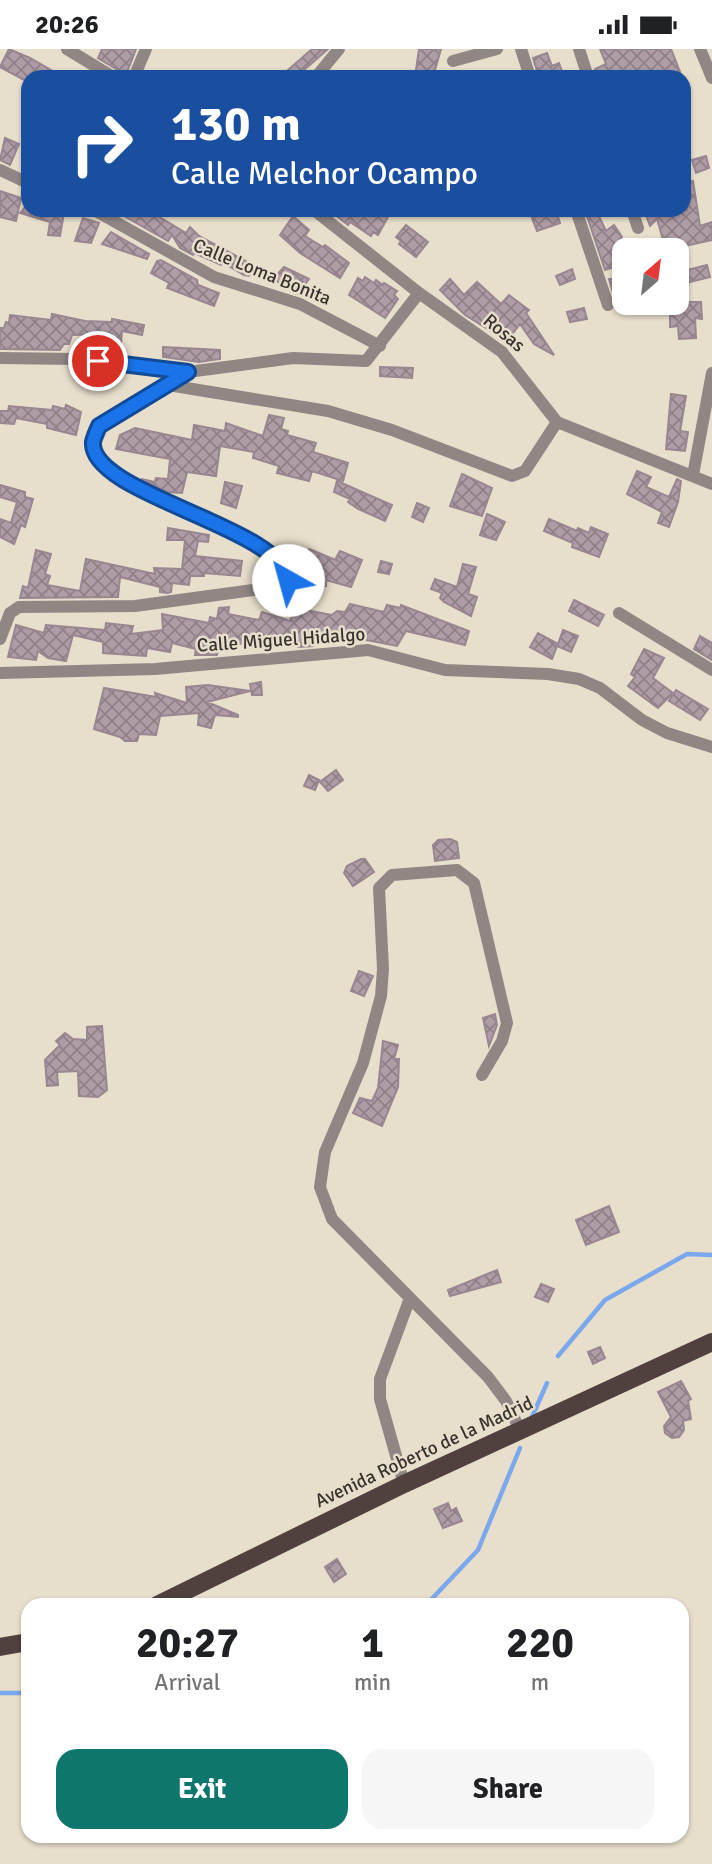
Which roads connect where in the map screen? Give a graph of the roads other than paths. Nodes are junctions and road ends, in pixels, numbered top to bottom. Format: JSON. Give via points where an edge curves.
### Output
{"nodes":[{"id":1,"x":67,"y":49,"type":"edge"},
{"id":2,"x":146,"y":49,"type":"edge"},
{"id":3,"x":339,"y":49,"type":"edge"},
{"id":4,"x":497,"y":49,"type":"edge"},
{"id":5,"x":521,"y":49,"type":"edge"},
{"id":6,"x":579,"y":49,"type":"edge"},
{"id":7,"x":700,"y":49,"type":"edge"},
{"id":8,"x":453,"y":61,"type":"dead end"},
{"id":9,"x":102,"y":70,"type":"edge"},
{"id":10,"x":137,"y":70,"type":"edge"},
{"id":11,"x":322,"y":70,"type":"edge"},
{"id":12,"x":528,"y":70,"type":"edge"},
{"id":13,"x":586,"y":70,"type":"edge"},
{"id":14,"x":712,"y":78,"type":"edge"},
{"id":15,"x":0,"y":170,"type":"edge"},
{"id":16,"x":21,"y":180,"type":"edge"},
{"id":17,"x":107,"y":217,"type":"edge"},
{"id":18,"x":323,"y":217,"type":"edge"},
{"id":19,"x":578,"y":217,"type":"edge"},
{"id":20,"x":634,"y":217,"type":"edge"},
{"id":21,"x":638,"y":229,"type":"dead end"},
{"id":22,"x":419,"y":293,"type":"junction"},
{"id":23,"x":608,"y":305,"type":"dead end"},
{"id":24,"x":380,"y":346,"type":"junction"},
{"id":25,"x":0,"y":358,"type":"edge"},
{"id":26,"x":188,"y":372,"type":"junction"},
{"id":27,"x":712,"y":373,"type":"edge"},
{"id":28,"x":168,"y":386,"type":"junction"},
{"id":29,"x":557,"y":422,"type":"junction"},
{"id":30,"x":693,"y":475,"type":"junction"},
{"id":31,"x":712,"y":484,"type":"edge"},
{"id":32,"x":619,"y":613,"type":"dead end"},
{"id":33,"x":0,"y":639,"type":"edge"},
{"id":34,"x":712,"y":670,"type":"edge"},
{"id":35,"x":0,"y":673,"type":"edge"},
{"id":36,"x":712,"y":747,"type":"edge"},
{"id":37,"x":482,"y":1075,"type":"dead end"},
{"id":38,"x":410,"y":1299,"type":"junction"},
{"id":39,"x":712,"y":1342,"type":"edge"},
{"id":40,"x":520,"y":1430,"type":"junction"},
{"id":41,"x":404,"y":1484,"type":"junction"},
{"id":42,"x":171,"y":1598,"type":"edge"},
{"id":43,"x":21,"y":1643,"type":"edge"},
{"id":44,"x":0,"y":1647,"type":"edge"}],
"edges":[{"from":1,"to":9,"type":"street"},
{"from":2,"to":10,"type":"street"},
{"from":3,"to":11,"type":"street"},
{"from":4,"to":8,"type":"street"},
{"from":5,"to":12,"type":"street"},
{"from":6,"to":13,"type":"street"},
{"from":7,"to":14,"type":"street"},
{"from":15,"to":16,"type":"street"},
{"from":17,"to":24,"type":"street","name":"Calle Loma Bonita","via":[[214,277],[300,304]]},
{"from":18,"to":22,"type":"street","name":"Rosas"},
{"from":19,"to":23,"type":"street"},
{"from":20,"to":21,"type":"street"},
{"from":22,"to":24,"type":"street"},
{"from":22,"to":29,"type":"street","name":"Rosas","via":[[502,352]]},
{"from":24,"to":26,"type":"street","via":[[366,361],[293,358]]},
{"from":25,"to":26,"type":"street","via":[[76,359]]},
{"from":26,"to":28,"type":"street"},
{"from":27,"to":30,"type":"street"},
{"from":28,"to":29,"type":"street","via":[[328,411],[512,476],[525,471]]},
{"from":28,"to":33,"type":"street","via":[[99,426],[93,441],[95,451],[133,487],[209,519],[255,545],[287,572],[288,580],[283,586],[135,606],[19,607],[10,613]]},
{"from":29,"to":30,"type":"street"},
{"from":30,"to":31,"type":"street"},
{"from":32,"to":34,"type":"street"},
{"from":35,"to":36,"type":"street","name":"Calle Miguel Hidalgo","via":[[155,669],[368,650],[445,670],[579,679],[667,733]]},
{"from":37,"to":38,"type":"street","via":[[507,1023],[474,883],[457,870],[392,875],[379,888],[381,996],[362,1063],[325,1152],[320,1187],[332,1219]]},
{"from":38,"to":40,"type":"street","via":[[488,1377]]},
{"from":38,"to":41,"type":"street","via":[[380,1379],[380,1399]]},
{"from":39,"to":40,"type":"main road","name":"Avenida Roberto de la Madrid"},
{"from":40,"to":41,"type":"main road","name":"Avenida Roberto de la Madrid"},
{"from":41,"to":42,"type":"main road","name":"Avenida Roberto de la Madrid"},
{"from":43,"to":44,"type":"main road"}]}
